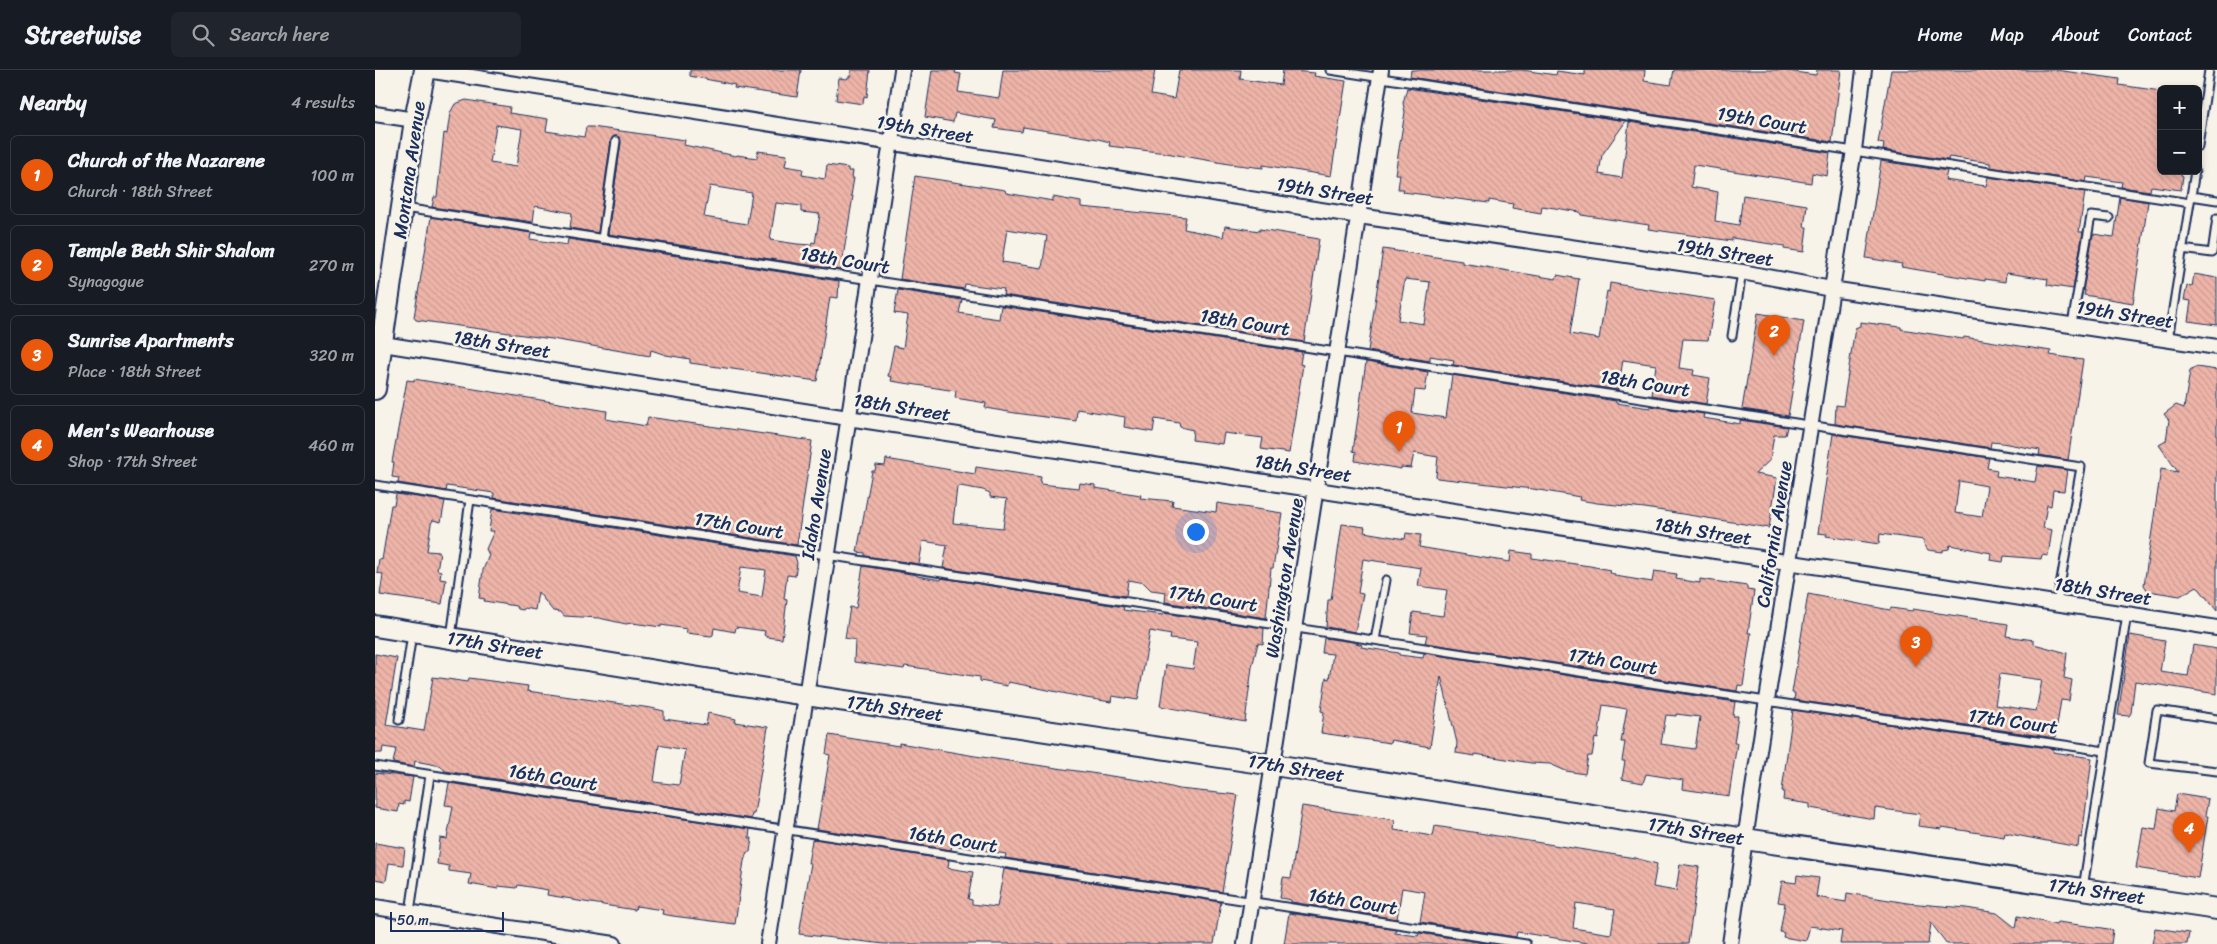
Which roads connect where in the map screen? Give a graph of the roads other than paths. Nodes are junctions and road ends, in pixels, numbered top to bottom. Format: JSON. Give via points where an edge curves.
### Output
{"nodes":[{"id":1,"x":426,"y":70,"type":"edge"},
{"id":2,"x":902,"y":70,"type":"edge"},
{"id":3,"x":1330,"y":70,"type":"edge"},
{"id":4,"x":1864,"y":70,"type":"edge"},
{"id":5,"x":2209,"y":70,"type":"edge"},
{"id":6,"x":1381,"y":74,"type":"edge"},
{"id":7,"x":375,"y":114,"type":"edge"},
{"id":8,"x":415,"y":120,"type":"junction"},
{"id":9,"x":2200,"y":130,"type":"edge"},
{"id":10,"x":616,"y":141,"type":"dead end"},
{"id":11,"x":890,"y":142,"type":"junction"},
{"id":12,"x":1854,"y":150,"type":"junction"},
{"id":13,"x":2194,"y":175,"type":"edge"},
{"id":14,"x":2191,"y":199,"type":"junction"},
{"id":15,"x":2217,"y":200,"type":"edge"},
{"id":16,"x":404,"y":208,"type":"junction"},
{"id":17,"x":1359,"y":216,"type":"junction"},
{"id":18,"x":2109,"y":218,"type":"dead end"},
{"id":19,"x":2217,"y":218,"type":"edge"},
{"id":20,"x":602,"y":239,"type":"junction"},
{"id":21,"x":2182,"y":249,"type":"junction"},
{"id":22,"x":1742,"y":272,"type":"junction"},
{"id":23,"x":871,"y":281,"type":"junction"},
{"id":24,"x":1831,"y":289,"type":"junction"},
{"id":25,"x":2071,"y":324,"type":"junction"},
{"id":26,"x":1732,"y":336,"type":"dead end"},
{"id":27,"x":2168,"y":340,"type":"junction"},
{"id":28,"x":383,"y":344,"type":"junction"},
{"id":29,"x":2217,"y":347,"type":"edge"},
{"id":30,"x":1338,"y":352,"type":"junction"},
{"id":31,"x":377,"y":367,"type":"edge"},
{"id":32,"x":375,"y":390,"type":"edge"},
{"id":33,"x":848,"y":418,"type":"junction"},
{"id":34,"x":1810,"y":425,"type":"junction"},
{"id":35,"x":375,"y":485,"type":"edge"},
{"id":36,"x":1317,"y":489,"type":"junction"},
{"id":37,"x":470,"y":500,"type":"junction"},
{"id":38,"x":827,"y":555,"type":"junction"},
{"id":39,"x":1788,"y":563,"type":"junction"},
{"id":40,"x":1386,"y":580,"type":"dead end"},
{"id":41,"x":2057,"y":603,"type":"junction"},
{"id":42,"x":2127,"y":614,"type":"junction"},
{"id":43,"x":375,"y":626,"type":"edge"},
{"id":44,"x":1295,"y":627,"type":"junction"},
{"id":45,"x":2217,"y":628,"type":"edge"},
{"id":46,"x":412,"y":632,"type":"junction"},
{"id":47,"x":451,"y":638,"type":"junction"},
{"id":48,"x":1375,"y":640,"type":"junction"},
{"id":49,"x":805,"y":695,"type":"junction"},
{"id":50,"x":1766,"y":702,"type":"junction"},
{"id":51,"x":2217,"y":719,"type":"edge"},
{"id":52,"x":399,"y":720,"type":"dead end"},
{"id":53,"x":2105,"y":751,"type":"junction"},
{"id":54,"x":1274,"y":764,"type":"junction"},
{"id":55,"x":375,"y":766,"type":"edge"},
{"id":56,"x":2217,"y":771,"type":"edge"},
{"id":57,"x":431,"y":775,"type":"junction"},
{"id":58,"x":785,"y":829,"type":"junction"},
{"id":59,"x":1745,"y":839,"type":"junction"},
{"id":60,"x":2083,"y":889,"type":"junction"},
{"id":61,"x":1252,"y":901,"type":"junction"},
{"id":62,"x":375,"y":907,"type":"edge"},
{"id":63,"x":2217,"y":909,"type":"edge"},
{"id":64,"x":409,"y":912,"type":"junction"},
{"id":65,"x":614,"y":944,"type":"edge"},
{"id":66,"x":768,"y":944,"type":"edge"},
{"id":67,"x":1245,"y":944,"type":"edge"},
{"id":68,"x":1525,"y":944,"type":"edge"},
{"id":69,"x":1730,"y":944,"type":"edge"}],
"edges":[{"from":1,"to":8,"type":"street","name":"Montana Avenue"},
{"from":1,"to":11,"type":"street","name":"19th Street"},
{"from":2,"to":11,"type":"street","name":"Idaho Avenue"},
{"from":3,"to":6,"type":"lane","name":"19th Court"},
{"from":4,"to":12,"type":"street","name":"California Avenue"},
{"from":5,"to":9,"type":"lane"},
{"from":6,"to":12,"type":"lane","name":"19th Court"},
{"from":6,"to":17,"type":"street","name":"Washington Avenue"},
{"from":7,"to":8,"type":"street"},
{"from":8,"to":16,"type":"street","name":"Montana Avenue"},
{"from":10,"to":20,"type":"lane"},
{"from":11,"to":17,"type":"street","name":"19th Street"},
{"from":11,"to":23,"type":"street","name":"Idaho Avenue"},
{"from":12,"to":14,"type":"lane","name":"19th Court"},
{"from":12,"to":24,"type":"street","name":"California Avenue"},
{"from":13,"to":14,"type":"lane"},
{"from":14,"to":15,"type":"lane","name":"19th Court"},
{"from":14,"to":21,"type":"lane"},
{"from":16,"to":20,"type":"lane","name":"18th Court"},
{"from":16,"to":28,"type":"street","name":"Montana Avenue"},
{"from":17,"to":22,"type":"street","name":"19th Street"},
{"from":17,"to":30,"type":"street","name":"Washington Avenue"},
{"from":18,"to":25,"type":"lane","via":[[2091,216]]},
{"from":19,"to":21,"type":"lane","via":[[2212,253]]},
{"from":20,"to":23,"type":"lane","name":"18th Court"},
{"from":21,"to":27,"type":"lane"},
{"from":22,"to":24,"type":"street","name":"19th Street"},
{"from":22,"to":26,"type":"lane"},
{"from":23,"to":30,"type":"lane","name":"18th Court"},
{"from":23,"to":33,"type":"street","name":"Idaho Avenue"},
{"from":24,"to":25,"type":"street","name":"19th Street"},
{"from":24,"to":34,"type":"street","name":"California Avenue"},
{"from":25,"to":27,"type":"street","name":"19th Street"},
{"from":27,"to":29,"type":"street","name":"19th Street"},
{"from":28,"to":31,"type":"street","name":"Montana Avenue"},
{"from":28,"to":33,"type":"street","name":"18th Street"},
{"from":30,"to":34,"type":"lane","name":"18th Court"},
{"from":30,"to":36,"type":"street","name":"Washington Avenue"},
{"from":31,"to":32,"type":"street","name":"Montana Avenue"},
{"from":33,"to":36,"type":"street","name":"18th Street"},
{"from":33,"to":38,"type":"street","name":"Idaho Avenue"},
{"from":34,"to":39,"type":"street","name":"California Avenue"},
{"from":34,"to":41,"type":"lane","name":"18th Court","via":[[2081,468]]},
{"from":35,"to":37,"type":"lane","name":"17th Court"},
{"from":36,"to":39,"type":"street","name":"18th Street"},
{"from":36,"to":44,"type":"street","name":"Washington Avenue"},
{"from":37,"to":38,"type":"lane","name":"17th Court"},
{"from":37,"to":47,"type":"lane"},
{"from":38,"to":44,"type":"lane","name":"17th Court"},
{"from":38,"to":49,"type":"street","name":"Idaho Avenue"},
{"from":39,"to":41,"type":"street","name":"18th Street"},
{"from":39,"to":50,"type":"street","name":"California Avenue"},
{"from":40,"to":48,"type":"lane"},
{"from":41,"to":42,"type":"street","name":"18th Street"},
{"from":42,"to":45,"type":"street","name":"18th Street"},
{"from":42,"to":53,"type":"lane"},
{"from":43,"to":46,"type":"street","name":"17th Street"},
{"from":44,"to":48,"type":"lane","name":"17th Court"},
{"from":44,"to":54,"type":"street","name":"Washington Avenue"},
{"from":46,"to":47,"type":"street","name":"17th Street"},
{"from":46,"to":52,"type":"lane"},
{"from":47,"to":49,"type":"street","name":"17th Street"},
{"from":48,"to":50,"type":"lane","name":"17th Court"},
{"from":49,"to":54,"type":"street","name":"17th Street"},
{"from":49,"to":58,"type":"street","name":"Idaho Avenue"},
{"from":50,"to":53,"type":"lane","name":"17th Court"},
{"from":50,"to":59,"type":"street","name":"California Avenue"},
{"from":51,"to":56,"type":"lane","via":[[2157,710],[2149,763]]},
{"from":53,"to":60,"type":"lane"},
{"from":54,"to":59,"type":"street","name":"17th Street"},
{"from":54,"to":61,"type":"street","name":"Washington Avenue"},
{"from":55,"to":57,"type":"lane","name":"16th Court"},
{"from":57,"to":58,"type":"lane","name":"16th Court"},
{"from":57,"to":64,"type":"lane"},
{"from":58,"to":61,"type":"lane","name":"16th Court"},
{"from":58,"to":66,"type":"street","name":"Idaho Avenue"},
{"from":59,"to":60,"type":"street","name":"17th Street"},
{"from":59,"to":69,"type":"street","name":"California Avenue"},
{"from":60,"to":63,"type":"street","name":"17th Street"},
{"from":61,"to":67,"type":"street","name":"Washington Avenue"},
{"from":61,"to":68,"type":"lane","name":"16th Court"},
{"from":62,"to":64,"type":"street"},
{"from":64,"to":65,"type":"street"}]}
